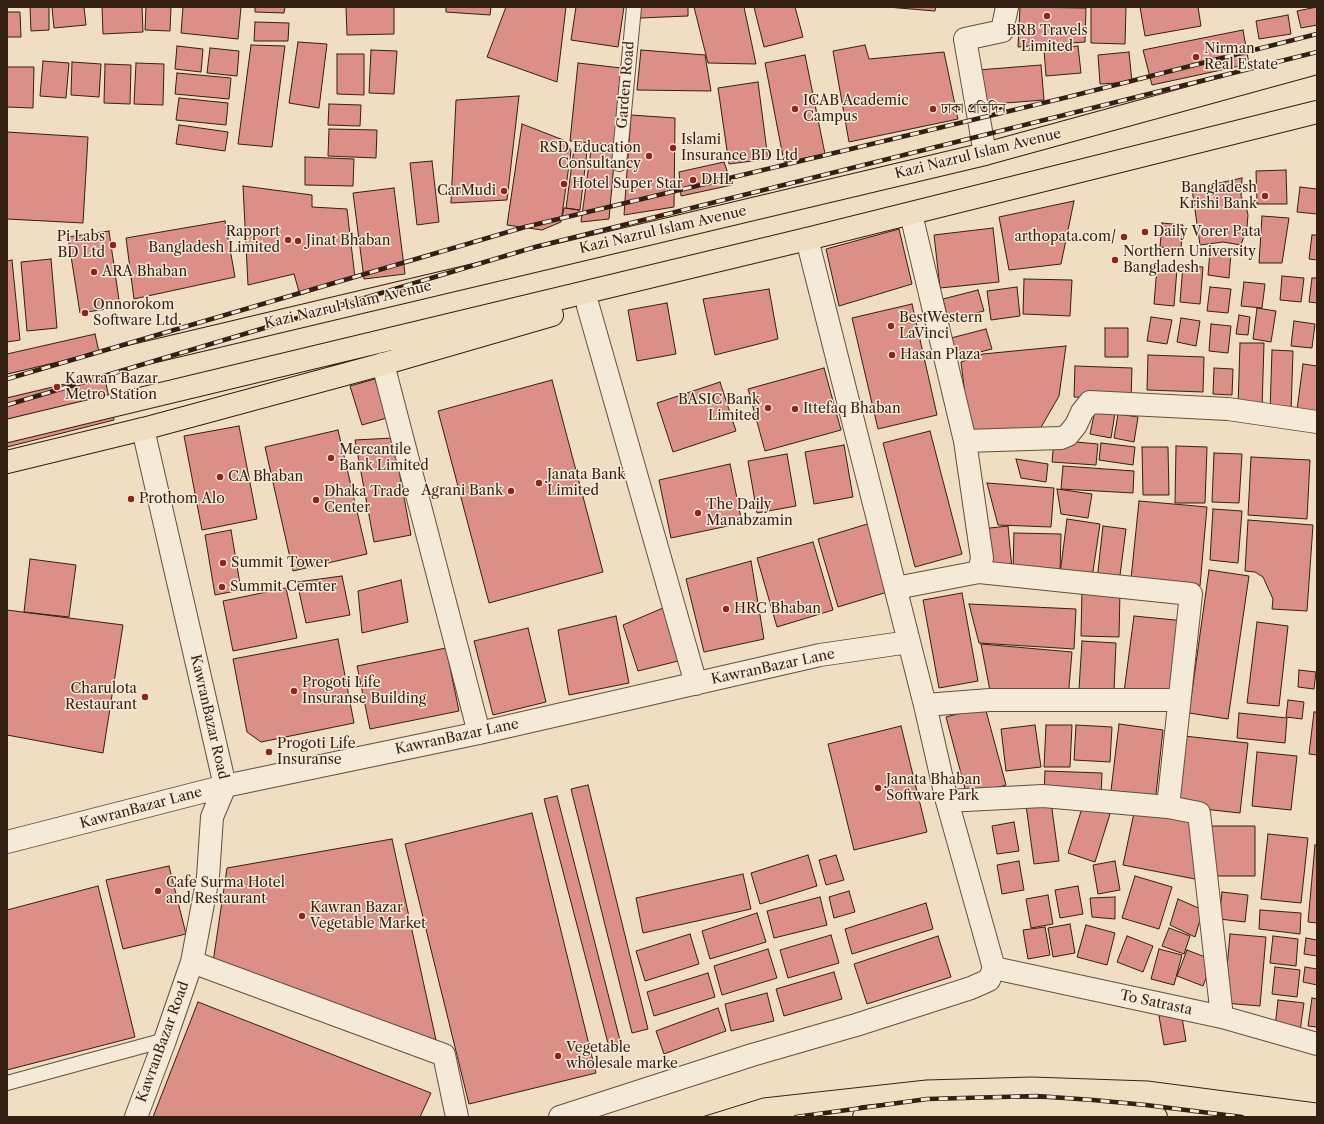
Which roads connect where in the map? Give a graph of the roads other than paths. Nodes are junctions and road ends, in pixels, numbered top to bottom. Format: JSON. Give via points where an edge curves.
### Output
{"nodes":[{"id":1,"x":634,"y":7,"type":"edge"},
{"id":2,"x":1007,"y":7,"type":"edge"},
{"id":3,"x":1317,"y":63,"type":"edge"},
{"id":4,"x":1317,"y":112,"type":"edge"},
{"id":5,"x":985,"y":154,"type":"junction"},
{"id":6,"x":619,"y":164,"type":"dead end"},
{"id":7,"x":911,"y":214,"type":"junction"},
{"id":8,"x":807,"y":239,"type":"junction"},
{"id":9,"x":588,"y":306,"type":"junction"},
{"id":10,"x":383,"y":364,"type":"junction"},
{"id":11,"x":7,"y":386,"type":"edge"},
{"id":12,"x":1317,"y":422,"type":"edge"},
{"id":13,"x":143,"y":429,"type":"junction"},
{"id":14,"x":7,"y":431,"type":"edge"},
{"id":15,"x":965,"y":441,"type":"junction"},
{"id":16,"x":7,"y":462,"type":"edge"},
{"id":17,"x":979,"y":572,"type":"junction"},
{"id":18,"x":896,"y":588,"type":"junction"},
{"id":19,"x":909,"y":642,"type":"junction"},
{"id":20,"x":696,"y":684,"type":"junction"},
{"id":21,"x":1180,"y":700,"type":"junction"},
{"id":22,"x":925,"y":705,"type":"junction"},
{"id":23,"x":479,"y":733,"type":"junction"},
{"id":24,"x":225,"y":786,"type":"junction"},
{"id":25,"x":947,"y":801,"type":"junction"},
{"id":26,"x":1168,"y":807,"type":"junction"},
{"id":27,"x":7,"y":842,"type":"edge"},
{"id":28,"x":192,"y":962,"type":"junction"},
{"id":29,"x":994,"y":968,"type":"junction"},
{"id":30,"x":1222,"y":1017,"type":"junction"},
{"id":31,"x":165,"y":1040,"type":"junction"},
{"id":32,"x":1317,"y":1044,"type":"edge"},
{"id":33,"x":7,"y":1083,"type":"edge"},
{"id":34,"x":136,"y":1117,"type":"edge"},
{"id":35,"x":457,"y":1117,"type":"edge"},
{"id":36,"x":560,"y":1117,"type":"edge"},
{"id":37,"x":864,"y":1117,"type":"edge"},
{"id":38,"x":1156,"y":1117,"type":"edge"}],
"edges":[{"from":1,"to":6,"type":"lane","name":"Garden Road"},
{"from":2,"to":5,"type":"street","via":[[1002,31],[965,39]]},
{"from":3,"to":5,"type":"highway","name":"Kazi Nazrul Islam Avenue"},
{"from":4,"to":7,"type":"highway"},
{"from":5,"to":11,"type":"highway","name":"Kazi Nazrul Islam Avenue"},
{"from":7,"to":8,"type":"highway"},
{"from":7,"to":15,"type":"street"},
{"from":8,"to":9,"type":"highway","via":[[790,255]]},
{"from":8,"to":14,"type":"highway"},
{"from":8,"to":18,"type":"street"},
{"from":9,"to":10,"type":"highway"},
{"from":9,"to":20,"type":"street"},
{"from":10,"to":13,"type":"highway"},
{"from":10,"to":23,"type":"street"},
{"from":12,"to":15,"type":"street","via":[[1228,409],[1090,402],[1068,435],[1061,438]]},
{"from":13,"to":16,"type":"highway"},
{"from":13,"to":24,"type":"street","name":"KawranBazar Road"},
{"from":15,"to":17,"type":"street","via":[[982,558]]},
{"from":17,"to":18,"type":"street"},
{"from":17,"to":21,"type":"street","via":[[1192,594]]},
{"from":18,"to":19,"type":"street"},
{"from":19,"to":20,"type":"street","name":"KawranBazar Lane","via":[[820,655]]},
{"from":19,"to":22,"type":"street"},
{"from":20,"to":23,"type":"street","name":"KawranBazar Lane"},
{"from":21,"to":22,"type":"street","via":[[990,700]]},
{"from":21,"to":26,"type":"street"},
{"from":22,"to":25,"type":"street"},
{"from":23,"to":24,"type":"street","name":"KawranBazar Lane"},
{"from":24,"to":27,"type":"street","name":"KawranBazar Lane"},
{"from":24,"to":28,"type":"street","name":"KawranBazar Road","via":[[212,818],[208,877]]},
{"from":25,"to":26,"type":"street","via":[[1043,796]]},
{"from":25,"to":29,"type":"street"},
{"from":26,"to":30,"type":"street","via":[[1199,813]]},
{"from":28,"to":31,"type":"street","name":"KawranBazar Road"},
{"from":28,"to":35,"type":"street","via":[[444,1055]]},
{"from":29,"to":30,"type":"street","name":"To Satrasta"},
{"from":29,"to":36,"type":"street","via":[[989,980],[971,988]]},
{"from":30,"to":32,"type":"street","name":"To Satrasta"},
{"from":31,"to":33,"type":"lane"},
{"from":31,"to":34,"type":"street","name":"KawranBazar Road"},
{"from":37,"to":38,"type":"highway","via":[[925,1111],[994,1109],[1086,1111]]}]}
